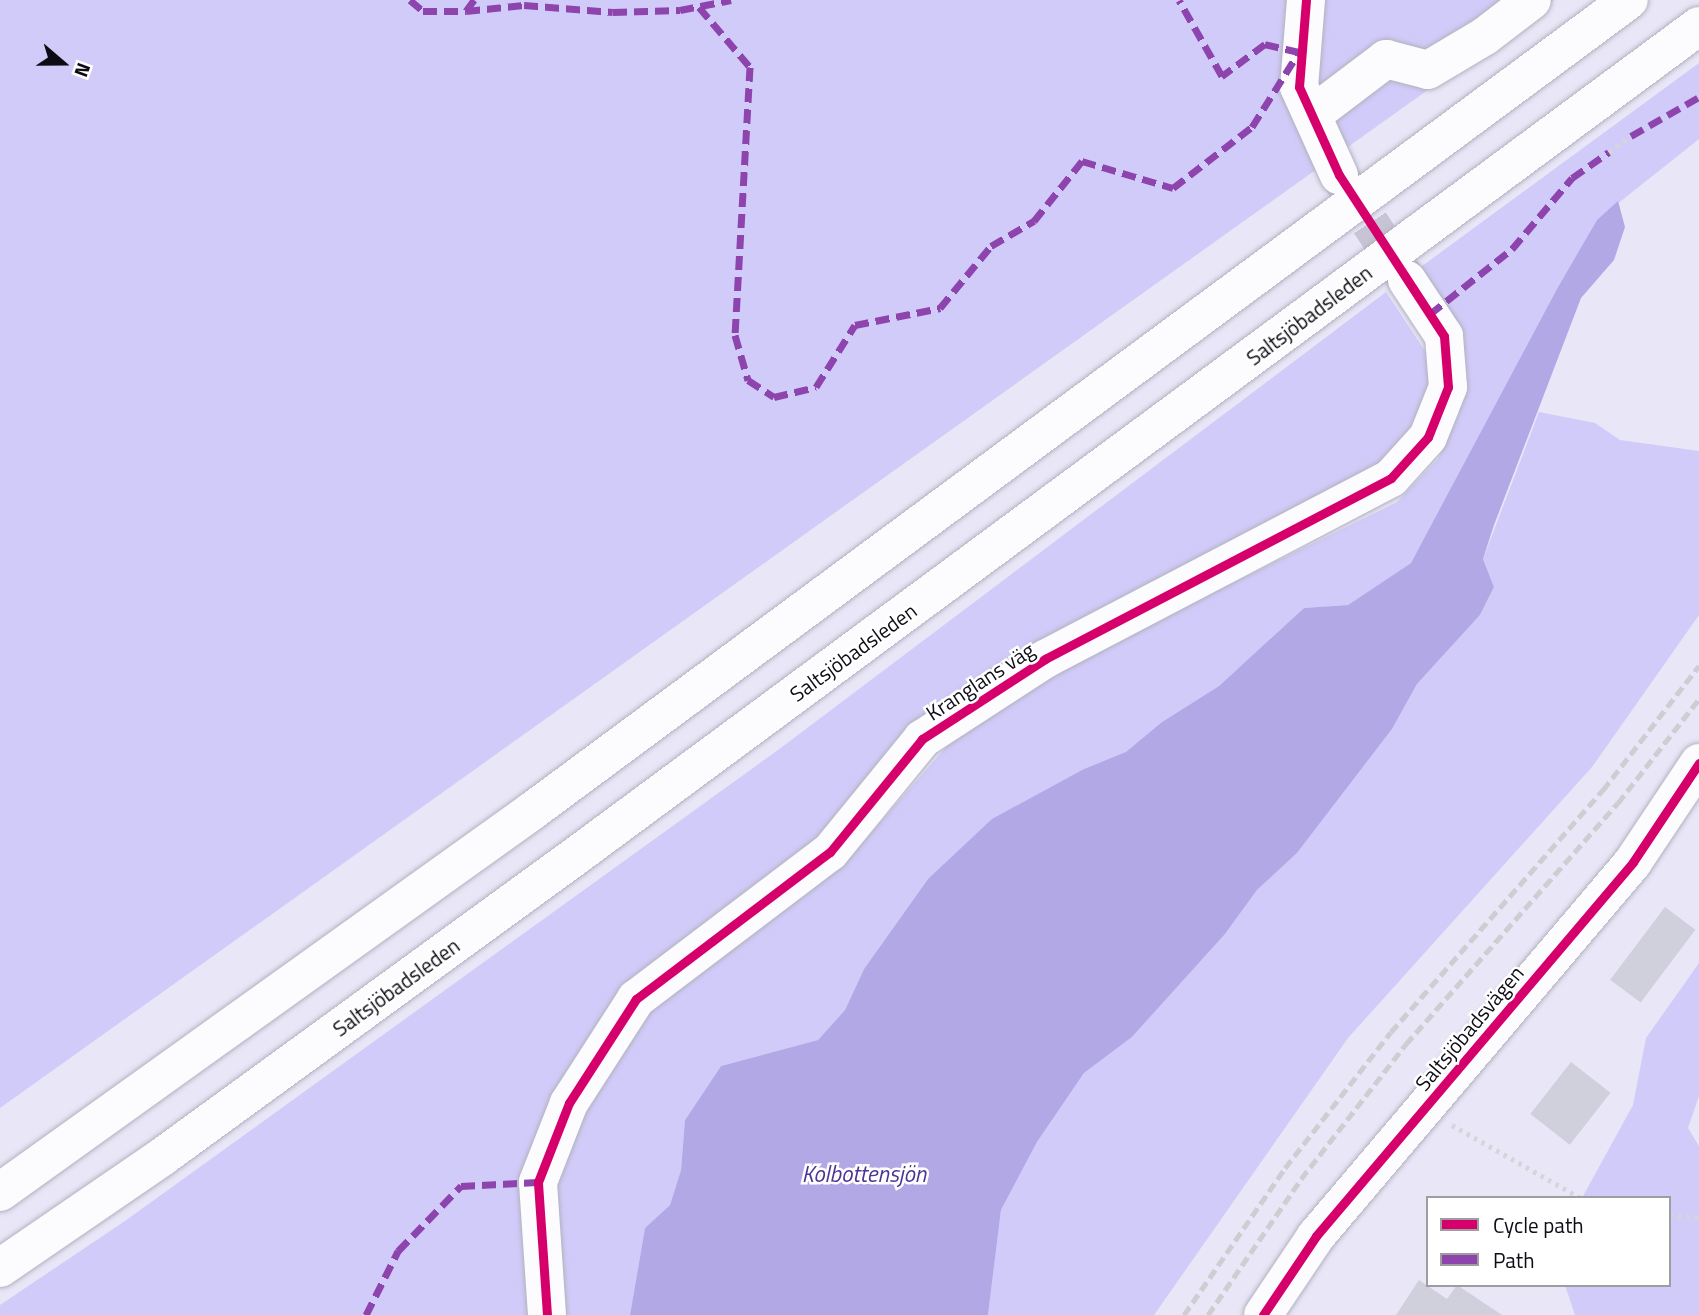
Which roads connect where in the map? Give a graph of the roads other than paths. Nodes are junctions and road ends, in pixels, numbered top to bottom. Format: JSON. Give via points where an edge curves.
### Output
{"nodes":[{"id":1,"x":1306,"y":0,"type":"edge"},
{"id":2,"x":1532,"y":0,"type":"edge"},
{"id":3,"x":1629,"y":0,"type":"edge"},
{"id":4,"x":1699,"y":26,"type":"edge"},
{"id":5,"x":1312,"y":116,"type":"junction"},
{"id":6,"x":1339,"y":175,"type":"tunnel mouth"},
{"id":7,"x":1407,"y":280,"type":"tunnel mouth"},
{"id":8,"x":1699,"y":763,"type":"edge"},
{"id":9,"x":0,"y":1192,"type":"edge"},
{"id":10,"x":0,"y":1268,"type":"edge"},
{"id":11,"x":547,"y":1315,"type":"edge"},
{"id":12,"x":1263,"y":1315,"type":"edge"}],
"edges":[{"from":1,"to":5,"type":"main road","via":[[1299,87]]},
{"from":2,"to":5,"type":"main road","via":[[1485,36],[1428,70],[1386,59]]},
{"from":3,"to":9,"type":"main road","via":[[543,802]]},
{"from":4,"to":10,"type":"main road","name":"Saltsjöbadsleden","via":[[573,858],[162,1157]]},
{"from":5,"to":6,"type":"main road"},
{"from":7,"to":11,"type":"main road","name":"Kranglans väg","via":[[1444,336],[1448,387],[1428,438],[1391,478],[1045,659],[922,739],[830,852],[636,999],[569,1103],[538,1182]]},
{"from":8,"to":12,"type":"main road","name":"Saltsjöbadsvägen","via":[[1633,862],[1316,1236]]}]}
